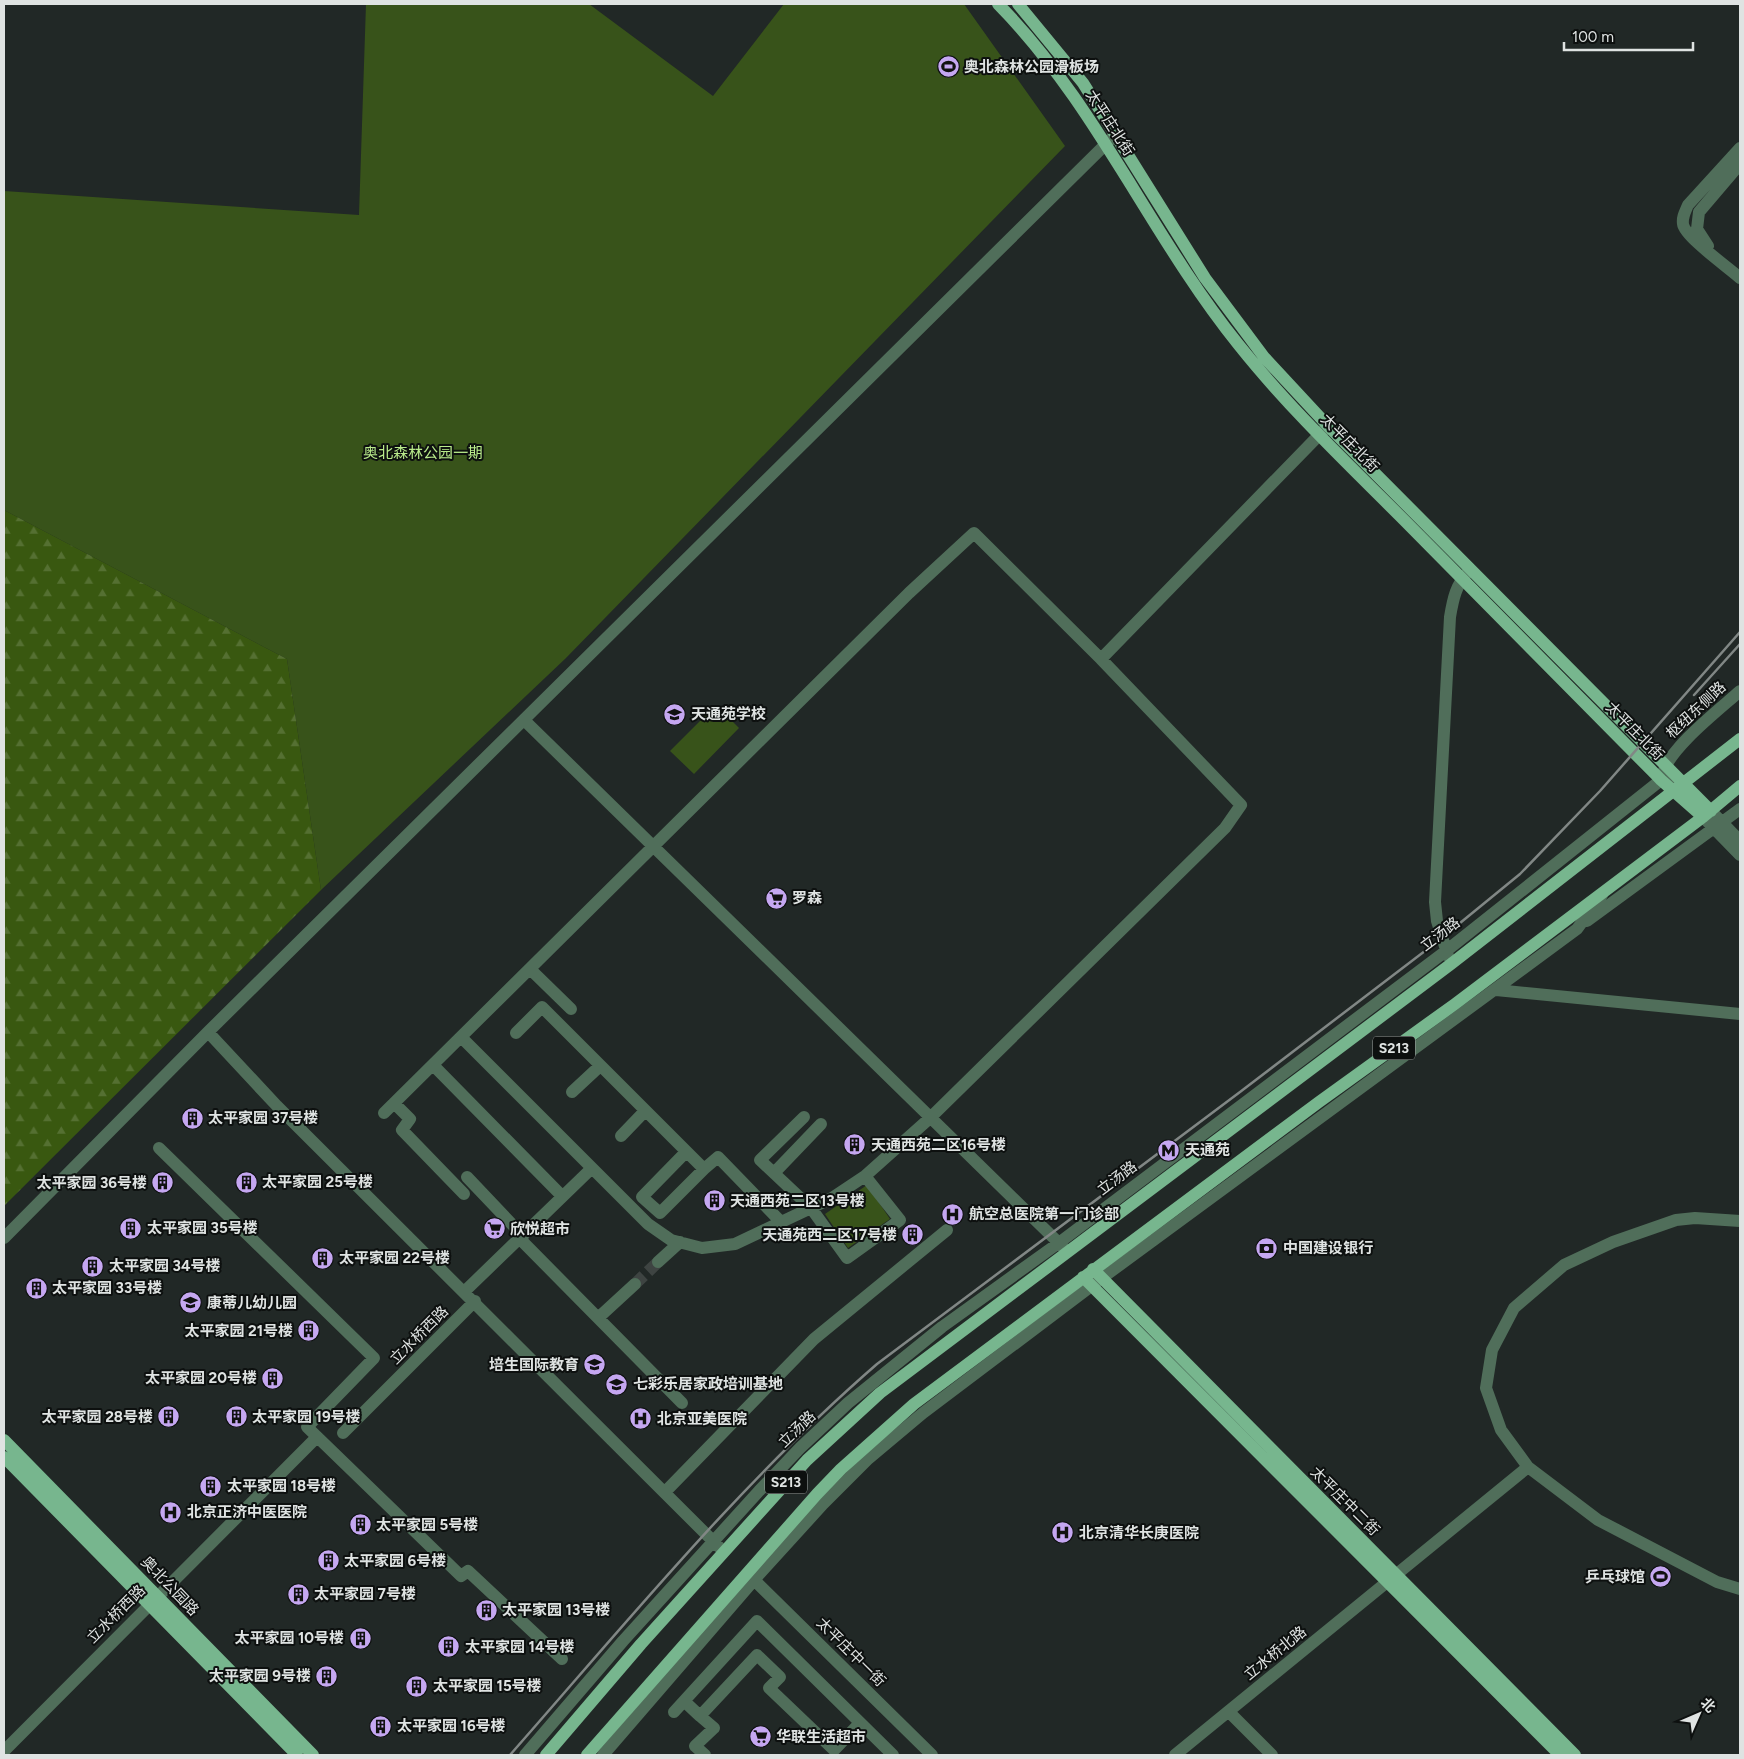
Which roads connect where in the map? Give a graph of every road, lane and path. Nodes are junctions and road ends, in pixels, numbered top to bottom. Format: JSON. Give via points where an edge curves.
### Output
{"nodes":[{"id":1,"x":998,"y":4,"type":"edge"},
{"id":2,"x":1018,"y":4,"type":"edge"},
{"id":3,"x":1115,"y":135,"type":"junction"},
{"id":4,"x":1105,"y":145,"type":"junction"},
{"id":5,"x":1740,"y":148,"type":"edge"},
{"id":6,"x":1740,"y":164,"type":"edge"},
{"id":7,"x":1716,"y":256,"type":"junction"},
{"id":8,"x":1740,"y":278,"type":"edge"},
{"id":9,"x":1324,"y":430,"type":"junction"},
{"id":10,"x":1466,"y":574,"type":"junction"},
{"id":11,"x":1101,"y":658,"type":"junction"},
{"id":12,"x":1740,"y":691,"type":"edge"},
{"id":13,"x":524,"y":720,"type":"junction"},
{"id":14,"x":1740,"y":739,"type":"edge"},
{"id":15,"x":1665,"y":765,"type":"junction"},
{"id":16,"x":1661,"y":780,"type":"junction"},
{"id":17,"x":1740,"y":786,"type":"edge"},
{"id":18,"x":1679,"y":788,"type":"junction"},
{"id":19,"x":1740,"y":809,"type":"edge"},
{"id":20,"x":1707,"y":814,"type":"junction"},
{"id":21,"x":1719,"y":826,"type":"junction"},
{"id":22,"x":1740,"y":840,"type":"edge"},
{"id":23,"x":654,"y":847,"type":"junction"},
{"id":24,"x":1740,"y":855,"type":"edge"},
{"id":25,"x":1609,"y":886,"type":"junction"},
{"id":26,"x":1577,"y":929,"type":"junction"},
{"id":27,"x":1446,"y":950,"type":"junction"},
{"id":28,"x":1451,"y":964,"type":"junction"},
{"id":29,"x":530,"y":968,"type":"junction"},
{"id":30,"x":1496,"y":990,"type":"junction"},
{"id":31,"x":571,"y":1010,"type":"dead end"},
{"id":32,"x":1740,"y":1014,"type":"edge"},
{"id":33,"x":208,"y":1032,"type":"junction"},
{"id":34,"x":516,"y":1033,"type":"dead end"},
{"id":35,"x":461,"y":1038,"type":"junction"},
{"id":36,"x":433,"y":1065,"type":"junction"},
{"id":37,"x":600,"y":1066,"type":"junction"},
{"id":38,"x":572,"y":1092,"type":"dead end"},
{"id":39,"x":394,"y":1103,"type":"junction"},
{"id":40,"x":645,"y":1111,"type":"junction"},
{"id":41,"x":384,"y":1114,"type":"dead end"},
{"id":42,"x":804,"y":1117,"type":"dead end"},
{"id":43,"x":930,"y":1118,"type":"junction"},
{"id":44,"x":821,"y":1124,"type":"dead end"},
{"id":45,"x":621,"y":1136,"type":"dead end"},
{"id":46,"x":158,"y":1148,"type":"dead end"},
{"id":47,"x":686,"y":1152,"type":"junction"},
{"id":48,"x":704,"y":1168,"type":"junction"},
{"id":49,"x":591,"y":1169,"type":"junction"},
{"id":50,"x":774,"y":1173,"type":"junction"},
{"id":51,"x":866,"y":1176,"type":"junction"},
{"id":52,"x":468,"y":1177,"type":"dead end"},
{"id":53,"x":464,"y":1194,"type":"dead end"},
{"id":54,"x":562,"y":1196,"type":"junction"},
{"id":55,"x":811,"y":1208,"type":"junction"},
{"id":56,"x":1740,"y":1221,"type":"edge"},
{"id":57,"x":780,"y":1222,"type":"junction"},
{"id":58,"x":947,"y":1230,"type":"dead end"},
{"id":59,"x":4,"y":1238,"type":"edge"},
{"id":60,"x":522,"y":1238,"type":"junction"},
{"id":61,"x":680,"y":1242,"type":"junction"},
{"id":62,"x":1063,"y":1247,"type":"junction"},
{"id":63,"x":658,"y":1262,"type":"tunnel mouth"},
{"id":64,"x":1093,"y":1277,"type":"junction"},
{"id":65,"x":635,"y":1284,"type":"tunnel mouth"},
{"id":66,"x":465,"y":1291,"type":"junction"},
{"id":67,"x":475,"y":1301,"type":"junction"},
{"id":68,"x":598,"y":1318,"type":"junction"},
{"id":69,"x":682,"y":1403,"type":"dead end"},
{"id":70,"x":344,"y":1433,"type":"dead end"},
{"id":71,"x":316,"y":1438,"type":"junction"},
{"id":72,"x":4,"y":1440,"type":"edge"},
{"id":73,"x":4,"y":1457,"type":"edge"},
{"id":74,"x":1528,"y":1467,"type":"junction"},
{"id":75,"x":665,"y":1492,"type":"junction"},
{"id":76,"x":713,"y":1541,"type":"junction"},
{"id":77,"x":723,"y":1551,"type":"junction"},
{"id":78,"x":750,"y":1576,"type":"junction"},
{"id":79,"x":1392,"y":1579,"type":"junction"},
{"id":80,"x":1740,"y":1589,"type":"edge"},
{"id":81,"x":153,"y":1600,"type":"junction"},
{"id":82,"x":741,"y":1639,"type":"junction"},
{"id":83,"x":757,"y":1655,"type":"junction"},
{"id":84,"x":562,"y":1659,"type":"dead end"},
{"id":85,"x":684,"y":1701,"type":"junction"},
{"id":86,"x":674,"y":1712,"type":"dead end"},
{"id":87,"x":1229,"y":1712,"type":"junction"},
{"id":88,"x":700,"y":1716,"type":"junction"},
{"id":89,"x":860,"y":1723,"type":"junction"},
{"id":90,"x":4,"y":1751,"type":"edge"},
{"id":91,"x":297,"y":1755,"type":"edge"},
{"id":92,"x":313,"y":1755,"type":"edge"},
{"id":93,"x":524,"y":1755,"type":"edge"},
{"id":94,"x":546,"y":1755,"type":"edge"},
{"id":95,"x":587,"y":1755,"type":"edge"},
{"id":96,"x":603,"y":1755,"type":"edge"},
{"id":97,"x":705,"y":1755,"type":"edge"},
{"id":98,"x":893,"y":1755,"type":"edge"},
{"id":99,"x":932,"y":1755,"type":"edge"},
{"id":100,"x":1175,"y":1755,"type":"edge"},
{"id":101,"x":1272,"y":1755,"type":"edge"},
{"id":102,"x":1560,"y":1755,"type":"edge"},
{"id":103,"x":1575,"y":1755,"type":"edge"}],
"edges":[{"from":1,"to":4,"type":"main road","name":"太平庄北街","via":[[1052,66]]},
{"from":2,"to":3,"type":"main road","name":"太平庄北街","via":[[1064,58]]},
{"from":3,"to":4,"type":"street"},
{"from":3,"to":9,"type":"main road","name":"太平庄北街","via":[[1229,312]]},
{"from":4,"to":9,"type":"main road","name":"太平庄北街","via":[[1214,313],[1255,367]]},
{"from":4,"to":13,"type":"street"},
{"from":5,"to":7,"type":"street","via":[[1688,206],[1683,216],[1683,226],[1690,237]]},
{"from":6,"to":7,"type":"street","via":[[1699,212],[1697,229]]},
{"from":7,"to":8,"type":"street"},
{"from":9,"to":10,"type":"main road","name":"太平庄北街"},
{"from":9,"to":11,"type":"street"},
{"from":10,"to":15,"type":"main road","name":"太平庄北街"},
{"from":10,"to":16,"type":"main road","name":"太平庄北街"},
{"from":10,"to":27,"type":"street","via":[[1454,597],[1450,616],[1435,902]]},
{"from":11,"to":23,"type":"street","via":[[974,533],[909,593]]},
{"from":11,"to":43,"type":"street","via":[[1241,805],[1225,828]]},
{"from":12,"to":15,"type":"street","name":"枢纽东侧路"},
{"from":13,"to":23,"type":"street"},
{"from":13,"to":33,"type":"street"},
{"from":14,"to":18,"type":"main road","name":"立汤路","number":"S213"},
{"from":15,"to":16,"type":"street","name":"枢纽东侧路"},
{"from":15,"to":18,"type":"main road","name":"太平庄北街"},
{"from":16,"to":18,"type":"street"},
{"from":16,"to":27,"type":"street","name":"立汤路","number":"S213"},
{"from":17,"to":20,"type":"main road","number":"S213"},
{"from":18,"to":20,"type":"main road","name":"太平庄北街"},
{"from":18,"to":28,"type":"main road","name":"立汤路","number":"S213"},
{"from":19,"to":21,"type":"street"},
{"from":20,"to":21,"type":"street","name":"太平庄北街"},
{"from":20,"to":25,"type":"main road","number":"S213"},
{"from":21,"to":22,"type":"street","name":"太平庄北街"},
{"from":21,"to":24,"type":"street","name":"太平庄北街"},
{"from":21,"to":26,"type":"street"},
{"from":23,"to":29,"type":"street"},
{"from":23,"to":43,"type":"street"},
{"from":25,"to":26,"type":"street","number":"S213"},
{"from":25,"to":64,"type":"main road","number":"S213","via":[[1455,1004],[1319,1102]]},
{"from":26,"to":30,"type":"street","number":"S213"},
{"from":27,"to":28,"type":"street"},
{"from":27,"to":62,"type":"street","name":"立汤路","number":"S213"},
{"from":28,"to":62,"type":"main road","name":"立汤路","number":"S213"},
{"from":29,"to":31,"type":"street"},
{"from":29,"to":35,"type":"street"},
{"from":30,"to":32,"type":"street"},
{"from":30,"to":64,"type":"street","number":"S213"},
{"from":33,"to":59,"type":"street"},
{"from":33,"to":66,"type":"street","via":[[277,1106]]},
{"from":34,"to":37,"type":"street","via":[[542,1007]]},
{"from":35,"to":36,"type":"street"},
{"from":35,"to":49,"type":"street"},
{"from":36,"to":39,"type":"street"},
{"from":36,"to":54,"type":"street"},
{"from":37,"to":38,"type":"street"},
{"from":37,"to":40,"type":"street"},
{"from":39,"to":41,"type":"street"},
{"from":39,"to":53,"type":"street","via":[[410,1119],[402,1130]]},
{"from":40,"to":45,"type":"street"},
{"from":40,"to":47,"type":"street"},
{"from":42,"to":50,"type":"street","via":[[760,1160]]},
{"from":43,"to":51,"type":"street"},
{"from":43,"to":62,"type":"street"},
{"from":44,"to":50,"type":"street"},
{"from":46,"to":71,"type":"street","via":[[374,1358],[307,1427]]},
{"from":47,"to":48,"type":"street"},
{"from":47,"to":48,"type":"street","via":[[642,1197],[660,1213]]},
{"from":48,"to":57,"type":"street","via":[[718,1157]]},
{"from":49,"to":54,"type":"street"},
{"from":49,"to":61,"type":"street","via":[[648,1224]]},
{"from":50,"to":55,"type":"street"},
{"from":51,"to":55,"type":"street"},
{"from":51,"to":55,"type":"street","via":[[900,1220],[847,1258]]},
{"from":52,"to":60,"type":"street"},
{"from":54,"to":60,"type":"street"},
{"from":55,"to":57,"type":"street"},
{"from":56,"to":74,"type":"street","via":[[1676,1220],[1613,1242],[1564,1266],[1514,1308],[1492,1350],[1486,1388],[1501,1430]]},
{"from":57,"to":61,"type":"street","via":[[734,1244],[702,1248]]},
{"from":58,"to":75,"type":"street","via":[[814,1339]]},
{"from":60,"to":66,"type":"street"},
{"from":60,"to":68,"type":"street"},
{"from":61,"to":63,"type":"street"},
{"from":62,"to":76,"type":"street","name":"立汤路","number":"S213","via":[[942,1327],[848,1403],[800,1448]]},
{"from":62,"to":77,"type":"main road","name":"立汤路","number":"S213","via":[[842,1425]]},
{"from":64,"to":78,"type":"main road","number":"S213","via":[[914,1404],[862,1449],[817,1494]]},
{"from":64,"to":79,"type":"main road","name":"太平庄中二街"},
{"from":65,"to":68,"type":"street"},
{"from":66,"to":67,"type":"street"},
{"from":67,"to":70,"type":"street","name":"立水桥西路"},
{"from":67,"to":75,"type":"street"},
{"from":68,"to":69,"type":"street"},
{"from":71,"to":81,"type":"street","name":"立水桥西路"},
{"from":71,"to":84,"type":"street","via":[[461,1576],[468,1571]]},
{"from":72,"to":81,"type":"main road","name":"奥北公园路"},
{"from":73,"to":81,"type":"main road","name":"奥北公园路"},
{"from":74,"to":79,"type":"street","name":"立水桥北路"},
{"from":74,"to":80,"type":"street","via":[[1598,1520],[1717,1582]]},
{"from":75,"to":76,"type":"street"},
{"from":76,"to":77,"type":"street"},
{"from":76,"to":93,"type":"street","name":"立汤路","number":"S213"},
{"from":77,"to":94,"type":"main road","name":"立汤路","number":"S213"},
{"from":78,"to":95,"type":"main road","number":"S213"},
{"from":78,"to":96,"type":"street","number":"S213"},
{"from":78,"to":99,"type":"street","name":"太平庄中一街"},
{"from":79,"to":87,"type":"street","name":"立水桥北路"},
{"from":79,"to":102,"type":"main road","name":"太平庄中二街"},
{"from":79,"to":103,"type":"main road","name":"太平庄中二街"},
{"from":81,"to":90,"type":"street","name":"立水桥西路"},
{"from":81,"to":91,"type":"main road","name":"奥北公园路"},
{"from":81,"to":92,"type":"main road","name":"奥北公园路"},
{"from":82,"to":83,"type":"street"},
{"from":82,"to":85,"type":"street"},
{"from":82,"to":89,"type":"street","via":[[758,1621]]},
{"from":83,"to":88,"type":"street"},
{"from":83,"to":89,"type":"street","via":[[780,1677],[769,1688],[834,1750]]},
{"from":85,"to":86,"type":"street"},
{"from":85,"to":88,"type":"street"},
{"from":87,"to":100,"type":"street","name":"立水桥北路"},
{"from":87,"to":101,"type":"street"},
{"from":88,"to":97,"type":"street","via":[[714,1728],[695,1746]]},
{"from":89,"to":98,"type":"street"}]}
